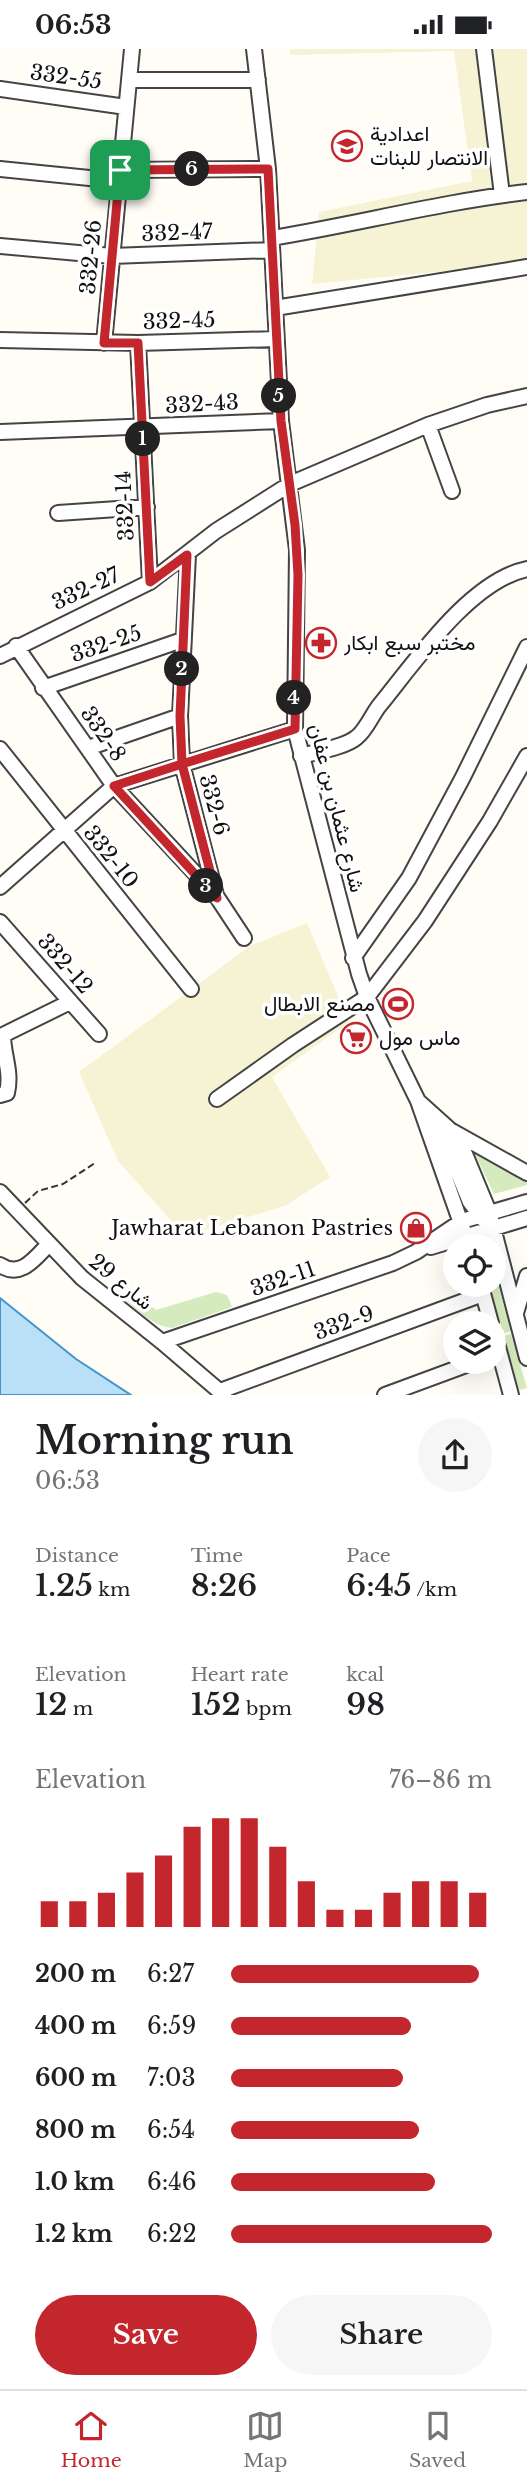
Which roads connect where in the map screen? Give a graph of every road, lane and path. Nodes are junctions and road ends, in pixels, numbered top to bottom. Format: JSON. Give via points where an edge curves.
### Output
{"nodes":[{"id":1,"x":132,"y":49,"type":"edge"},
{"id":2,"x":254,"y":49,"type":"edge"},
{"id":3,"x":261,"y":49,"type":"edge"},
{"id":4,"x":484,"y":49,"type":"edge"},
{"id":5,"x":129,"y":80,"type":"junction"},
{"id":6,"x":258,"y":80,"type":"junction"},
{"id":7,"x":0,"y":89,"type":"edge"},
{"id":8,"x":126,"y":107,"type":"junction"},
{"id":9,"x":0,"y":169,"type":"edge"},
{"id":10,"x":268,"y":169,"type":"junction"},
{"id":11,"x":120,"y":175,"type":"junction"},
{"id":12,"x":527,"y":192,"type":"edge"},
{"id":13,"x":502,"y":195,"type":"junction"},
{"id":14,"x":272,"y":244,"type":"junction"},
{"id":15,"x":0,"y":246,"type":"edge"},
{"id":16,"x":112,"y":256,"type":"junction"},
{"id":17,"x":527,"y":267,"type":"edge"},
{"id":18,"x":275,"y":308,"type":"junction"},
{"id":19,"x":276,"y":339,"type":"junction"},
{"id":20,"x":0,"y":340,"type":"edge"},
{"id":21,"x":104,"y":343,"type":"junction"},
{"id":22,"x":138,"y":343,"type":"junction"},
{"id":23,"x":527,"y":396,"type":"edge"},
{"id":24,"x":281,"y":421,"type":"junction"},
{"id":25,"x":428,"y":425,"type":"junction"},
{"id":26,"x":142,"y":428,"type":"junction"},
{"id":27,"x":0,"y":432,"type":"edge"},
{"id":28,"x":289,"y":484,"type":"junction"},
{"id":29,"x":452,"y":491,"type":"dead end"},
{"id":30,"x":146,"y":507,"type":"junction"},
{"id":31,"x":58,"y":513,"type":"dead end"},
{"id":32,"x":187,"y":555,"type":"junction"},
{"id":33,"x":527,"y":569,"type":"edge"},
{"id":34,"x":150,"y":582,"type":"junction"},
{"id":35,"x":182,"y":640,"type":"junction"},
{"id":36,"x":16,"y":646,"type":"junction"},
{"id":37,"x":526,"y":651,"type":"edge"},
{"id":38,"x":0,"y":656,"type":"edge"},
{"id":39,"x":43,"y":688,"type":"junction"},
{"id":40,"x":180,"y":716,"type":"junction"},
{"id":41,"x":295,"y":729,"type":"junction"},
{"id":42,"x":88,"y":748,"type":"junction"},
{"id":43,"x":0,"y":749,"type":"edge"},
{"id":44,"x":301,"y":756,"type":"junction"},
{"id":45,"x":527,"y":756,"type":"edge"},
{"id":46,"x":182,"y":764,"type":"junction"},
{"id":47,"x":114,"y":786,"type":"junction"},
{"id":48,"x":64,"y":831,"type":"junction"},
{"id":49,"x":0,"y":887,"type":"edge"},
{"id":50,"x":217,"y":898,"type":"junction"},
{"id":51,"x":0,"y":922,"type":"edge"},
{"id":52,"x":244,"y":938,"type":"dead end"},
{"id":53,"x":353,"y":958,"type":"junction"},
{"id":54,"x":191,"y":989,"type":"dead end"},
{"id":55,"x":367,"y":997,"type":"junction"},
{"id":56,"x":70,"y":1002,"type":"junction"},
{"id":57,"x":99,"y":1034,"type":"dead end"},
{"id":58,"x":0,"y":1095,"type":"edge"},
{"id":59,"x":217,"y":1099,"type":"dead end"},
{"id":60,"x":418,"y":1101,"type":"junction"},
{"id":61,"x":449,"y":1129,"type":"junction"},
{"id":62,"x":96,"y":1163,"type":"dead end"},
{"id":63,"x":527,"y":1173,"type":"edge"},
{"id":64,"x":0,"y":1192,"type":"edge"},
{"id":65,"x":527,"y":1202,"type":"edge"},
{"id":66,"x":17,"y":1210,"type":"junction"},
{"id":67,"x":484,"y":1214,"type":"junction"},
{"id":68,"x":527,"y":1218,"type":"edge"},
{"id":69,"x":462,"y":1221,"type":"junction"},
{"id":70,"x":493,"y":1228,"type":"junction"},
{"id":71,"x":466,"y":1234,"type":"edge"},
{"id":72,"x":481,"y":1234,"type":"edge"},
{"id":73,"x":49,"y":1244,"type":"junction"},
{"id":74,"x":443,"y":1246,"type":"edge"},
{"id":75,"x":415,"y":1252,"type":"junction"},
{"id":76,"x":0,"y":1265,"type":"edge"},
{"id":77,"x":527,"y":1276,"type":"edge"},
{"id":78,"x":462,"y":1297,"type":"edge"},
{"id":79,"x":516,"y":1314,"type":"junction"},
{"id":80,"x":162,"y":1342,"type":"junction"},
{"id":81,"x":527,"y":1358,"type":"edge"},
{"id":82,"x":443,"y":1374,"type":"edge"},
{"id":83,"x":504,"y":1374,"type":"edge"},
{"id":84,"x":222,"y":1393,"type":"edge"},
{"id":85,"x":385,"y":1395,"type":"edge"},
{"id":86,"x":511,"y":1395,"type":"edge"}],
"edges":[{"from":1,"to":5,"type":"street","name":"332-26"},
{"from":2,"to":3,"type":"street"},
{"from":2,"to":6,"type":"street","name":"شارع عثمان بن عفان"},
{"from":4,"to":13,"type":"street"},
{"from":5,"to":6,"type":"street"},
{"from":5,"to":8,"type":"street","name":"332-26"},
{"from":6,"to":10,"type":"street","name":"شارع عثمان بن عفان"},
{"from":7,"to":8,"type":"street","name":"332-55"},
{"from":8,"to":11,"type":"street","name":"332-26"},
{"from":9,"to":11,"type":"street"},
{"from":10,"to":11,"type":"street"},
{"from":10,"to":14,"type":"street","name":"شارع عثمان بن عفان"},
{"from":11,"to":16,"type":"street","name":"332-26"},
{"from":12,"to":13,"type":"street","name":"332-47"},
{"from":13,"to":14,"type":"street","name":"332-47"},
{"from":14,"to":16,"type":"street","name":"332-47"},
{"from":14,"to":18,"type":"street","name":"شارع عثمان بن عفان"},
{"from":15,"to":16,"type":"street","name":"332-47"},
{"from":16,"to":21,"type":"street","name":"332-26"},
{"from":17,"to":18,"type":"street"},
{"from":18,"to":19,"type":"street","name":"شارع عثمان بن عفان"},
{"from":19,"to":22,"type":"street","name":"332-45"},
{"from":19,"to":24,"type":"street","name":"شارع عثمان بن عفان"},
{"from":20,"to":21,"type":"street","name":"332-45"},
{"from":21,"to":22,"type":"street","name":"332-45"},
{"from":22,"to":26,"type":"street","name":"332-14"},
{"from":23,"to":25,"type":"street","name":"332-27"},
{"from":24,"to":26,"type":"street","name":"332-43"},
{"from":24,"to":28,"type":"street","name":"شارع عثمان بن عفان"},
{"from":25,"to":28,"type":"street","name":"332-27"},
{"from":25,"to":29,"type":"street"},
{"from":26,"to":27,"type":"street","name":"332-43"},
{"from":26,"to":30,"type":"street","name":"332-14"},
{"from":28,"to":32,"type":"street","name":"332-27"},
{"from":28,"to":41,"type":"street","name":"شارع عثمان بن عفان","via":[[298,575]]},
{"from":30,"to":31,"type":"street"},
{"from":30,"to":34,"type":"street","name":"332-14"},
{"from":32,"to":34,"type":"street","name":"332-27"},
{"from":32,"to":35,"type":"street","name":"332-6"},
{"from":33,"to":44,"type":"street","via":[[491,584],[442,629],[357,738]]},
{"from":34,"to":36,"type":"street","name":"332-27"},
{"from":35,"to":39,"type":"street","name":"332-25"},
{"from":35,"to":40,"type":"street","name":"332-6"},
{"from":36,"to":38,"type":"street","name":"332-27"},
{"from":36,"to":39,"type":"street","name":"332-8"},
{"from":37,"to":53,"type":"street","via":[[409,878]]},
{"from":39,"to":42,"type":"street","name":"332-8"},
{"from":40,"to":42,"type":"street"},
{"from":40,"to":46,"type":"street","name":"332-6"},
{"from":41,"to":44,"type":"street","name":"شارع عثمان بن عفان"},
{"from":41,"to":46,"type":"street"},
{"from":42,"to":47,"type":"street","name":"332-8"},
{"from":43,"to":48,"type":"street","name":"332-10"},
{"from":44,"to":53,"type":"street","name":"شارع عثمان بن عفان"},
{"from":45,"to":55,"type":"street","via":[[491,821],[425,921]]},
{"from":46,"to":47,"type":"street"},
{"from":46,"to":50,"type":"street","name":"332-6"},
{"from":47,"to":48,"type":"street"},
{"from":47,"to":50,"type":"street","name":"332-8"},
{"from":48,"to":49,"type":"street"},
{"from":48,"to":54,"type":"street","name":"332-10"},
{"from":50,"to":52,"type":"street","name":"332-8"},
{"from":51,"to":56,"type":"street","name":"332-12"},
{"from":53,"to":55,"type":"street","name":"شارع عثمان بن عفان"},
{"from":55,"to":59,"type":"street"},
{"from":55,"to":60,"type":"street","name":"شارع عثمان بن عفان"},
{"from":56,"to":57,"type":"street","name":"332-12"},
{"from":56,"to":58,"type":"street","via":[[3,1035],[9,1085],[7,1093]]},
{"from":60,"to":61,"type":"street","name":"شارع عثمان بن عفان"},
{"from":60,"to":67,"type":"street","via":[[452,1158],[470,1202]]},
{"from":60,"to":69,"type":"street","name":"شارع عثمان بن عفان"},
{"from":61,"to":63,"type":"street"},
{"from":61,"to":67,"type":"street","name":"شارع عثمان بن عفان","via":[[465,1153]]},
{"from":62,"to":66,"type":"path","via":[[63,1184],[38,1191]]},
{"from":64,"to":66,"type":"street","name":"شارع 29"},
{"from":65,"to":67,"type":"street","name":"332-11"},
{"from":66,"to":73,"type":"street","name":"شارع 29"},
{"from":67,"to":69,"type":"street","name":"332-11"},
{"from":67,"to":70,"type":"street","name":"شارع عثمان بن عفان"},
{"from":68,"to":70,"type":"street","name":"332-11"},
{"from":69,"to":71,"type":"street","name":"شارع عثمان بن عفان"},
{"from":69,"to":75,"type":"street","name":"332-11"},
{"from":70,"to":72,"type":"street","name":"332-11"},
{"from":70,"to":79,"type":"street","name":"شارع عثمان بن عفان"},
{"from":73,"to":76,"type":"street","via":[[20,1270]]},
{"from":73,"to":80,"type":"street","name":"شارع 29","via":[[82,1278]]},
{"from":74,"to":75,"type":"street","name":"332-11"},
{"from":75,"to":80,"type":"street","name":"332-11"},
{"from":77,"to":79,"type":"street"},
{"from":78,"to":84,"type":"street","name":"332-9"},
{"from":79,"to":81,"type":"street","name":"شارع عثمان بن عفان"},
{"from":80,"to":84,"type":"street","name":"شارع 29"},
{"from":82,"to":85,"type":"street"},
{"from":83,"to":86,"type":"street"}]}
